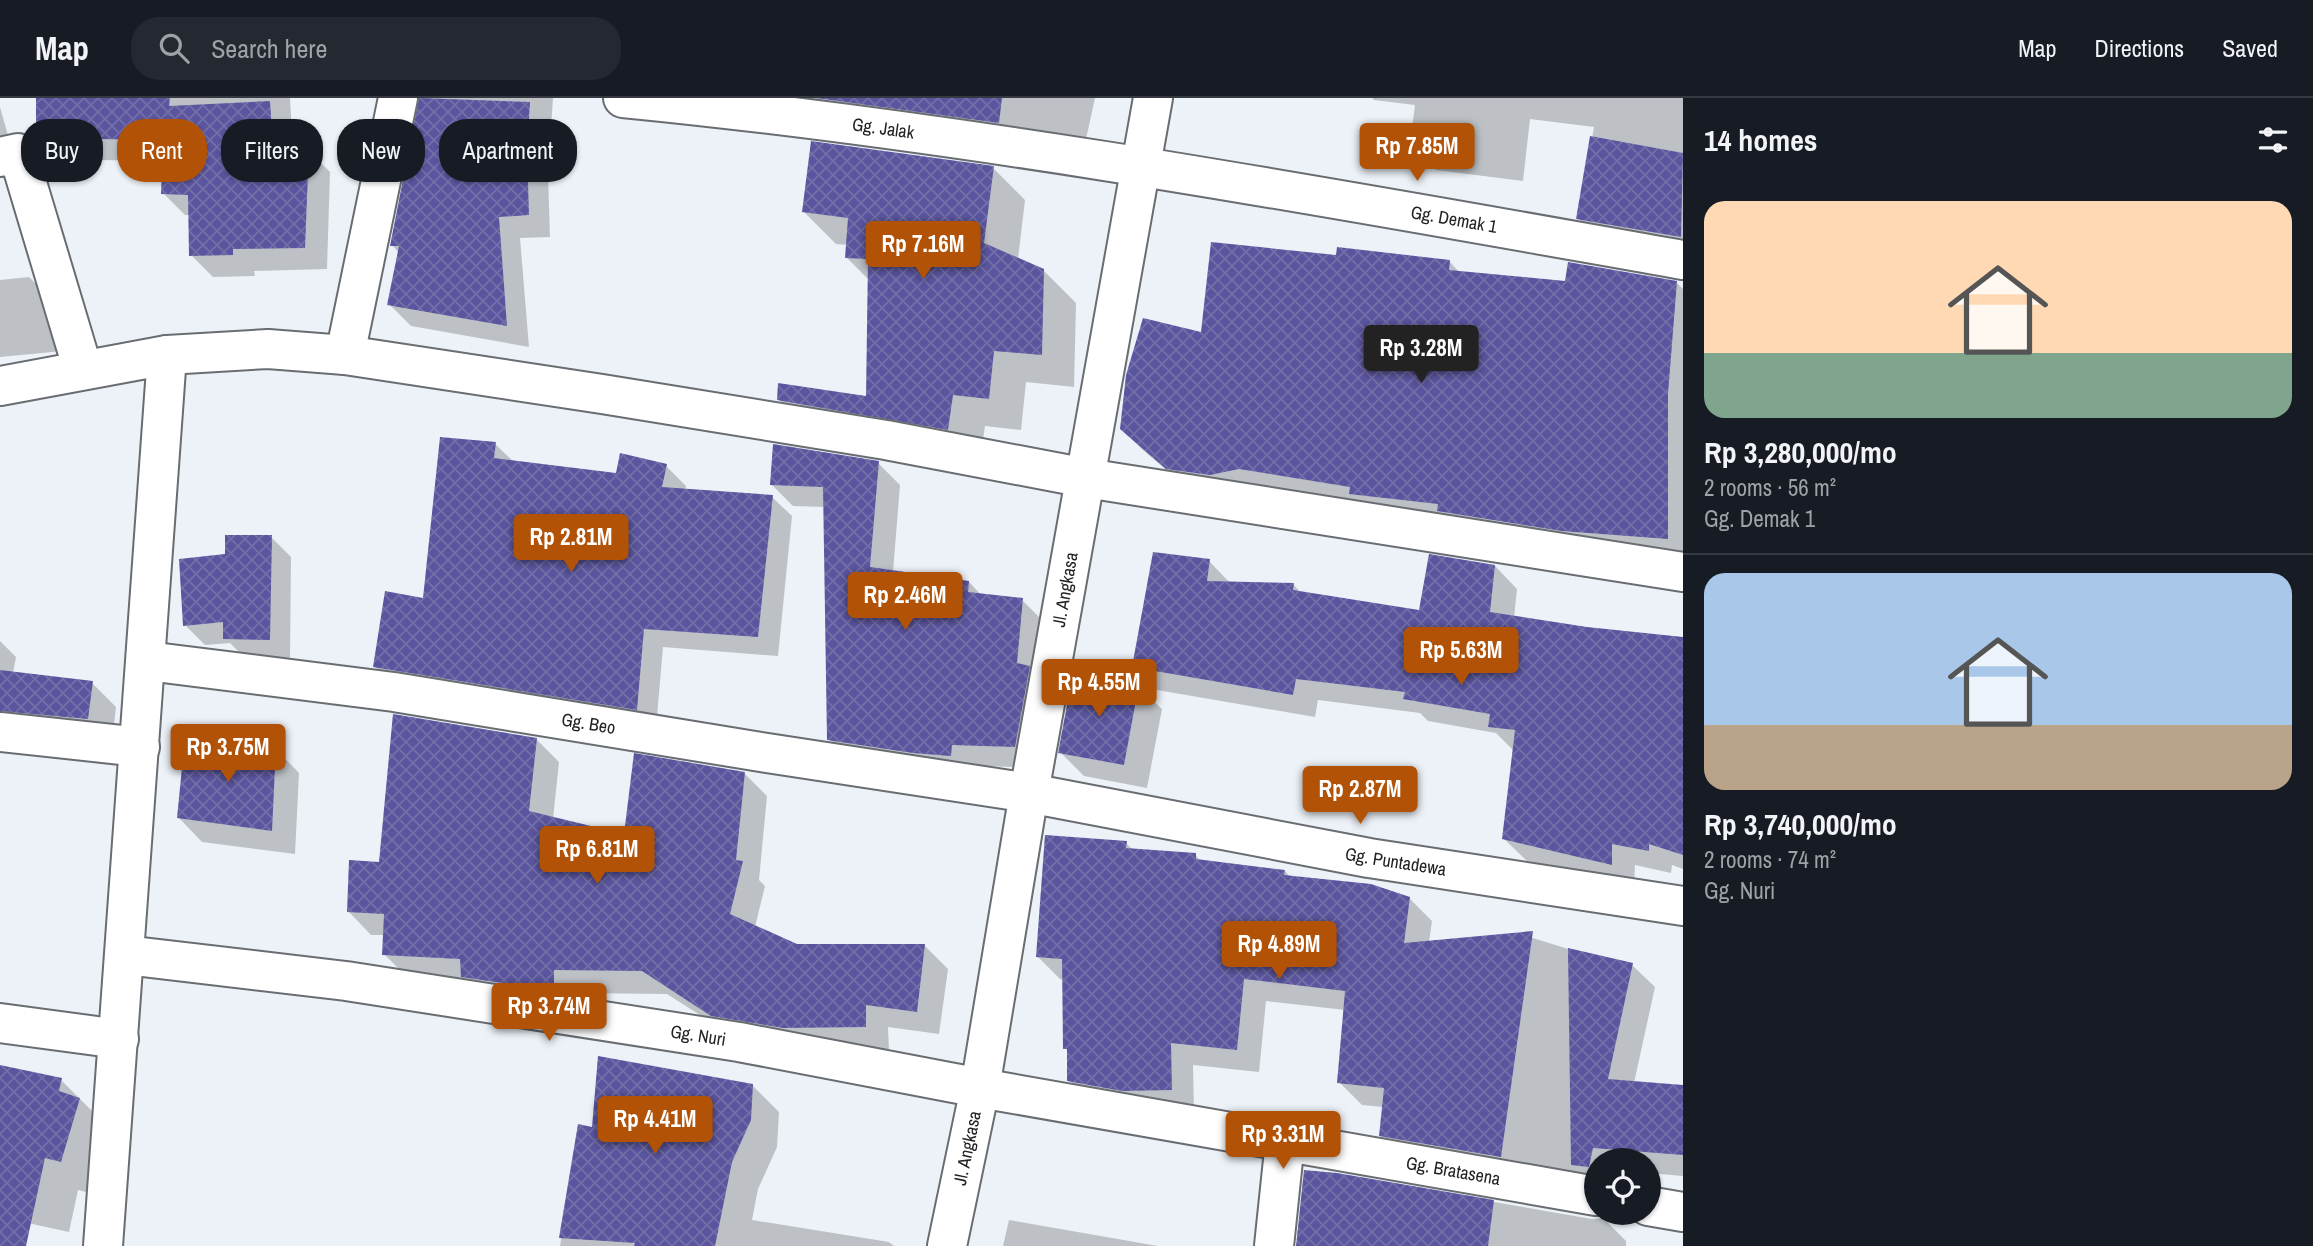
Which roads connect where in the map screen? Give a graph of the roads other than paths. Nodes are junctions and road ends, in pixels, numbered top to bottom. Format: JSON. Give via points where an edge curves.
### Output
{"nodes":[{"id":1,"x":398,"y":98,"type":"edge"},
{"id":2,"x":623,"y":98,"type":"edge"},
{"id":3,"x":1153,"y":98,"type":"edge"},
{"id":4,"x":0,"y":157,"type":"edge"},
{"id":5,"x":1142,"y":165,"type":"junction"},
{"id":6,"x":1683,"y":260,"type":"edge"},
{"id":7,"x":167,"y":355,"type":"junction"},
{"id":8,"x":345,"y":355,"type":"junction"},
{"id":9,"x":83,"y":370,"type":"junction"},
{"id":10,"x":0,"y":386,"type":"edge"},
{"id":11,"x":1086,"y":478,"type":"junction"},
{"id":12,"x":1683,"y":572,"type":"edge"},
{"id":13,"x":147,"y":661,"type":"junction"},
{"id":14,"x":0,"y":732,"type":"edge"},
{"id":15,"x":140,"y":747,"type":"junction"},
{"id":16,"x":1029,"y":793,"type":"junction"},
{"id":17,"x":1683,"y":906,"type":"edge"},
{"id":18,"x":125,"y":955,"type":"junction"},
{"id":19,"x":0,"y":1023,"type":"edge"},
{"id":20,"x":119,"y":1039,"type":"junction"},
{"id":21,"x":981,"y":1088,"type":"junction"},
{"id":22,"x":1285,"y":1141,"type":"junction"},
{"id":23,"x":1584,"y":1194,"type":"edge"},
{"id":24,"x":1661,"y":1208,"type":"edge"},
{"id":25,"x":1683,"y":1212,"type":"edge"},
{"id":26,"x":103,"y":1246,"type":"edge"},
{"id":27,"x":947,"y":1246,"type":"edge"},
{"id":28,"x":1274,"y":1246,"type":"edge"}],
"edges":[{"from":1,"to":8,"type":"street"},
{"from":2,"to":5,"type":"street","name":"Gg. Jalak"},
{"from":3,"to":5,"type":"street","name":"Jl. Angkasa"},
{"from":4,"to":9,"type":"street","via":[[18,153]]},
{"from":5,"to":6,"type":"street","name":"Gg. Demak 1"},
{"from":5,"to":11,"type":"street","name":"Jl. Angkasa"},
{"from":7,"to":8,"type":"street","via":[[268,349]]},
{"from":7,"to":9,"type":"street"},
{"from":7,"to":13,"type":"street"},
{"from":8,"to":11,"type":"street","via":[[887,440]]},
{"from":9,"to":10,"type":"street"},
{"from":11,"to":12,"type":"street"},
{"from":11,"to":16,"type":"street","name":"Jl. Angkasa"},
{"from":13,"to":15,"type":"street"},
{"from":13,"to":16,"type":"street","name":"Gg. Beo","via":[[394,692]]},
{"from":14,"to":15,"type":"street"},
{"from":15,"to":18,"type":"street"},
{"from":16,"to":17,"type":"street","name":"Gg. Puntadewa","via":[[1369,858]]},
{"from":16,"to":21,"type":"street","name":"Jl. Angkasa"},
{"from":18,"to":20,"type":"street"},
{"from":18,"to":21,"type":"street","name":"Gg. Nuri","via":[[346,981],[712,1038]]},
{"from":19,"to":20,"type":"street"},
{"from":20,"to":26,"type":"street"},
{"from":21,"to":22,"type":"street","name":"Gg. Bratasena"},
{"from":21,"to":27,"type":"street","name":"Jl. Angkasa"},
{"from":22,"to":23,"type":"street","name":"Gg. Bratasena"},
{"from":22,"to":28,"type":"street"},
{"from":24,"to":25,"type":"street"}]}
